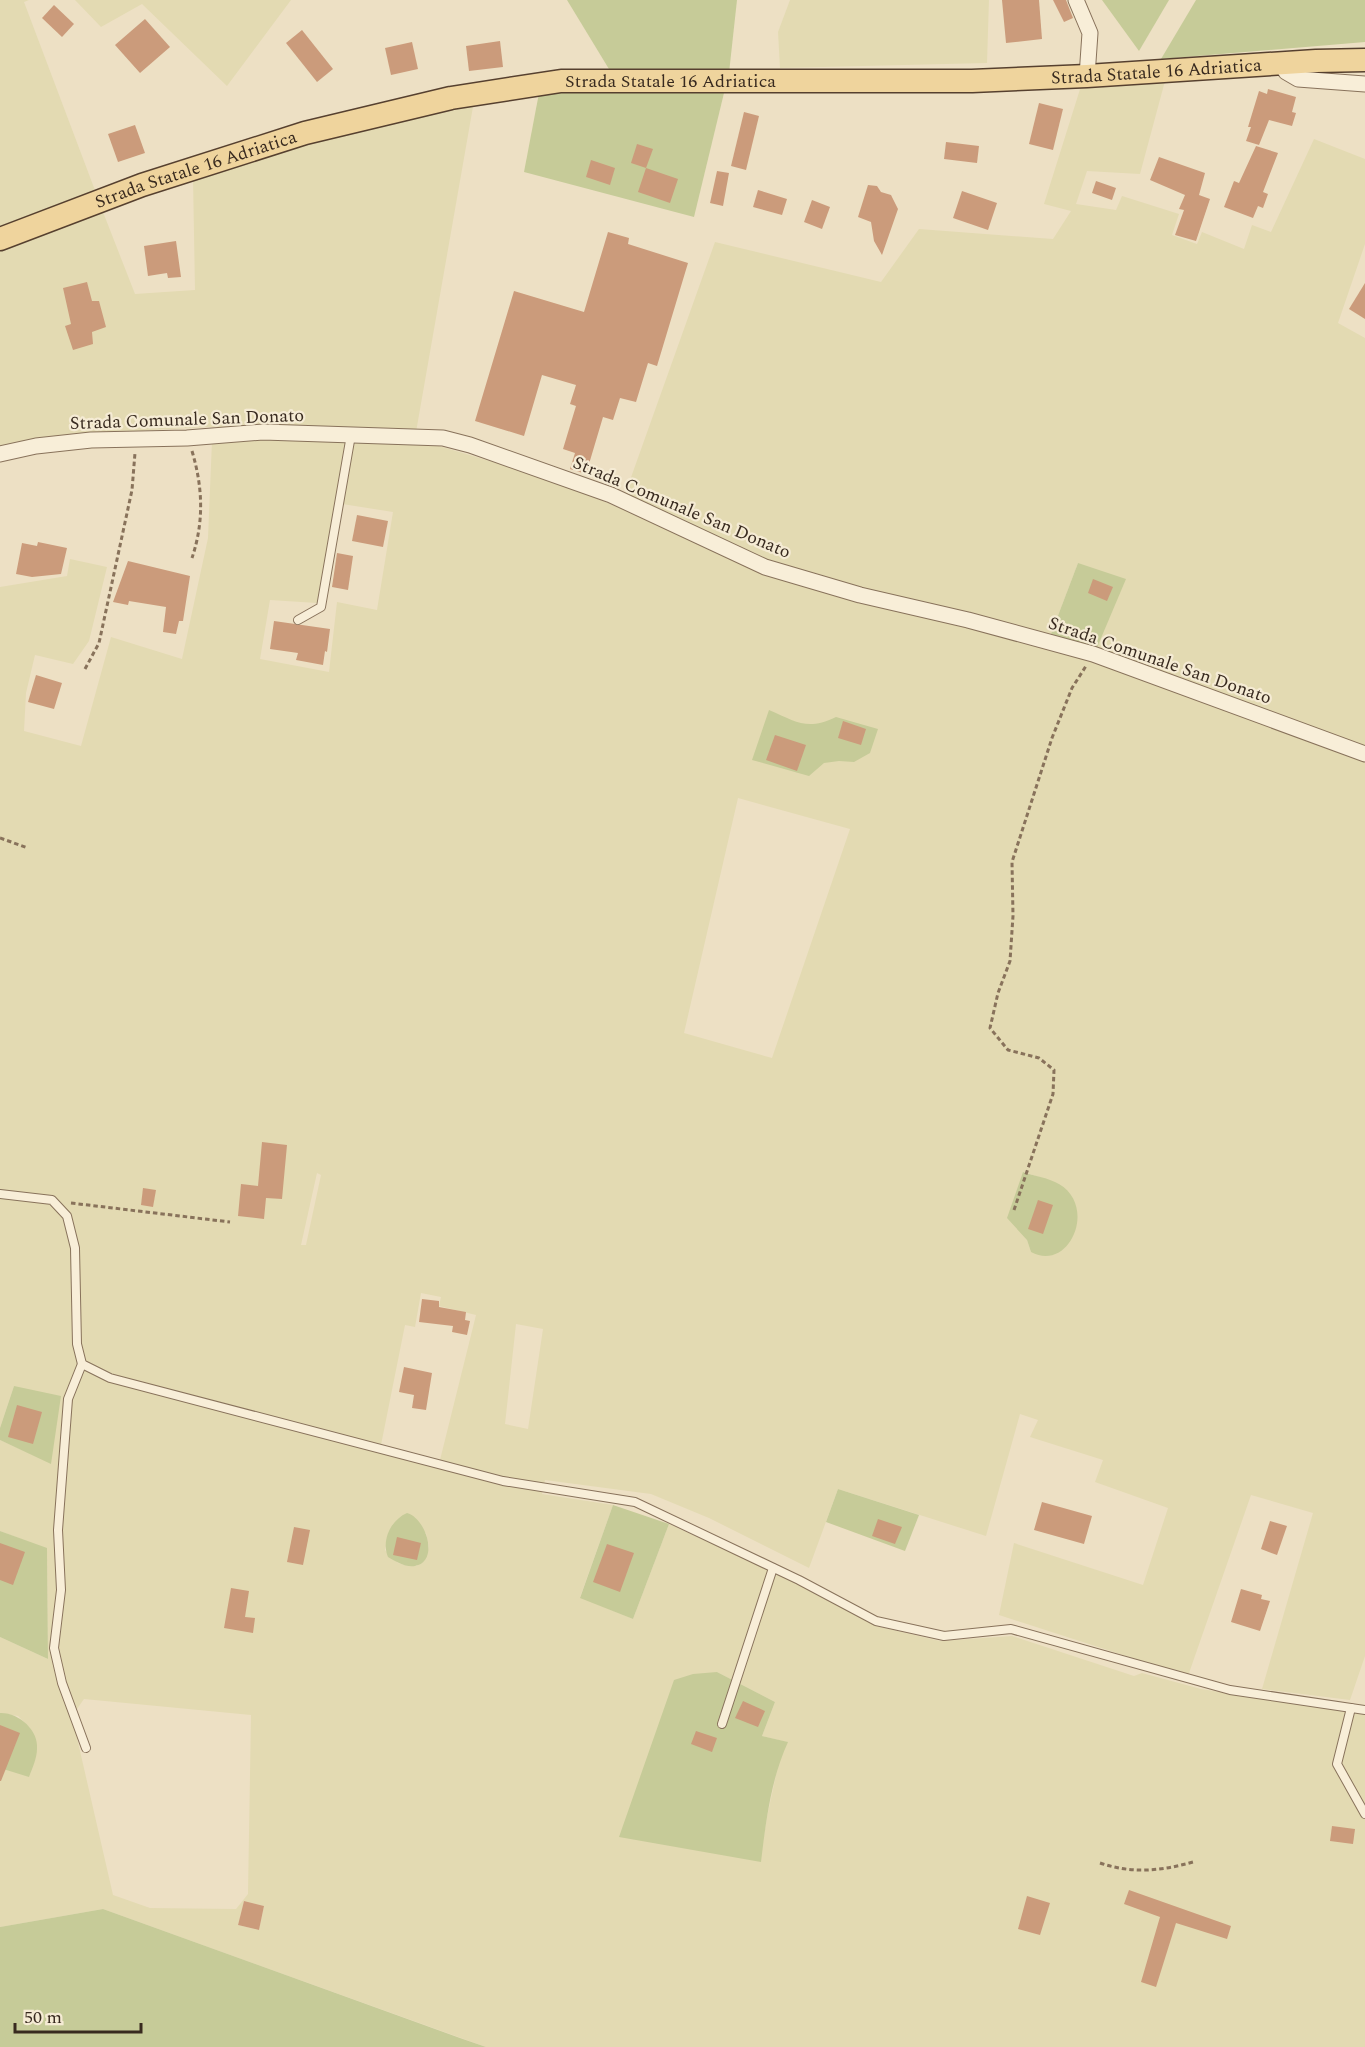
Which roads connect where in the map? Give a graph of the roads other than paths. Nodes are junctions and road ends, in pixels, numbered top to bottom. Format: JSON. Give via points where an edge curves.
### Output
{"nodes":[{"id":1,"x":1076,"y":0,"type":"edge"},
{"id":2,"x":1365,"y":60,"type":"edge"},
{"id":3,"x":1281,"y":64,"type":"junction"},
{"id":4,"x":1087,"y":76,"type":"junction"},
{"id":5,"x":1365,"y":84,"type":"edge"},
{"id":6,"x":0,"y":239,"type":"edge"},
{"id":7,"x":351,"y":435,"type":"junction"},
{"id":8,"x":0,"y":454,"type":"edge"},
{"id":9,"x":298,"y":620,"type":"dead end"},
{"id":10,"x":1365,"y":754,"type":"edge"},
{"id":11,"x":0,"y":1194,"type":"edge"},
{"id":12,"x":82,"y":1364,"type":"junction"},
{"id":13,"x":773,"y":1568,"type":"junction"},
{"id":14,"x":1351,"y":1708,"type":"junction"},
{"id":15,"x":1365,"y":1710,"type":"edge"},
{"id":16,"x":722,"y":1724,"type":"dead end"},
{"id":17,"x":86,"y":1748,"type":"dead end"},
{"id":18,"x":1365,"y":1814,"type":"edge"}],
"edges":[{"from":1,"to":4,"type":"street","via":[[1090,33]]},
{"from":2,"to":3,"type":"main road","name":"Strada Statale 16 Adriatica"},
{"from":3,"to":4,"type":"main road","name":"Strada Statale 16 Adriatica"},
{"from":3,"to":5,"type":"street","via":[[1298,79]]},
{"from":4,"to":6,"type":"main road","name":"Strada Statale 16 Adriatica","via":[[960,81],[561,81],[451,98],[305,133],[142,186]]},
{"from":7,"to":8,"type":"street","name":"Strada Comunale San Donato","via":[[263,432],[91,440]]},
{"from":7,"to":9,"type":"lane","via":[[321,607]]},
{"from":7,"to":10,"type":"street","name":"Strada Comunale San Donato","via":[[443,438],[470,445],[611,495],[765,567],[1093,654]]},
{"from":11,"to":12,"type":"lane","via":[[52,1200],[67,1216],[75,1248],[77,1344]]},
{"from":12,"to":13,"type":"lane","via":[[110,1378],[502,1481],[635,1502]]},
{"from":12,"to":17,"type":"lane","via":[[68,1399],[58,1530],[61,1590],[54,1648],[62,1683]]},
{"from":13,"to":14,"type":"lane","via":[[876,1621],[944,1636],[1011,1629],[1230,1690]]},
{"from":13,"to":16,"type":"lane"},
{"from":14,"to":15,"type":"lane"},
{"from":14,"to":18,"type":"lane","via":[[1337,1764]]}]}
